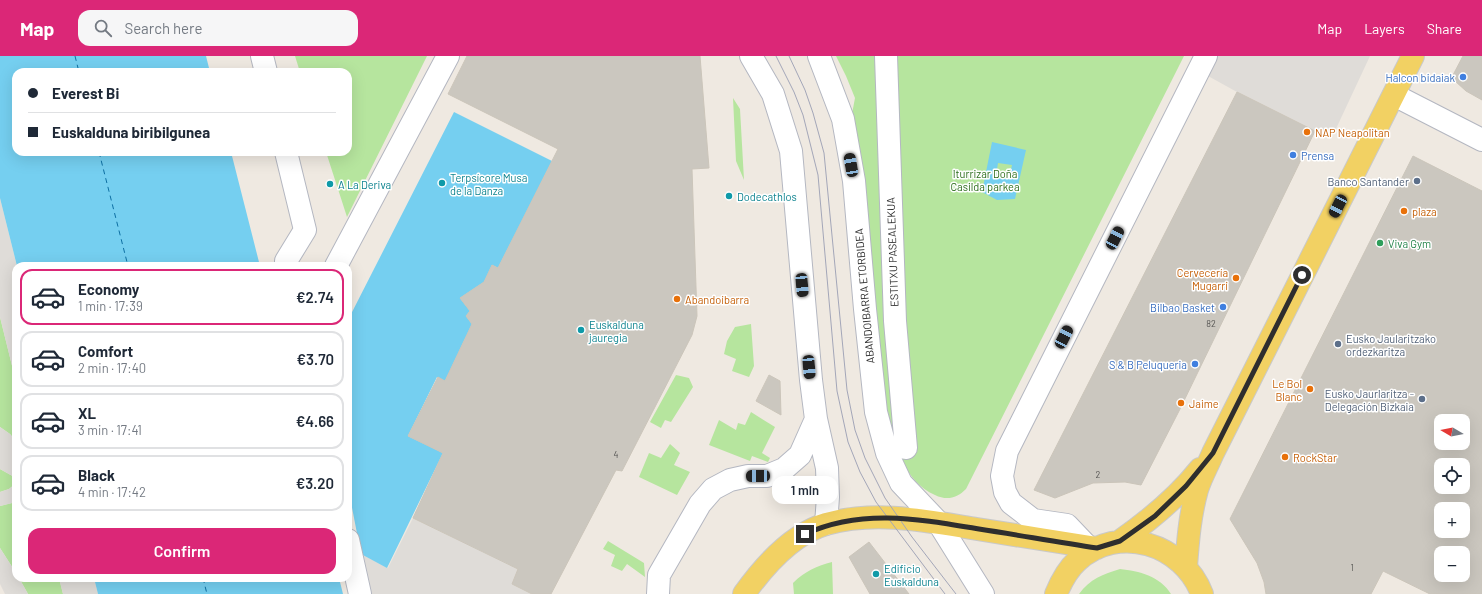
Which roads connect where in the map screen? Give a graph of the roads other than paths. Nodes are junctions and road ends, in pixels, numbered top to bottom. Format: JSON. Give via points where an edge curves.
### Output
{"nodes":[{"id":1,"x":262,"y":56,"type":"edge"},
{"id":2,"x":448,"y":56,"type":"edge"},
{"id":3,"x":750,"y":56,"type":"edge"},
{"id":4,"x":819,"y":56,"type":"edge"},
{"id":5,"x":886,"y":56,"type":"edge"},
{"id":6,"x":1206,"y":56,"type":"edge"},
{"id":7,"x":1413,"y":56,"type":"edge"},
{"id":8,"x":265,"y":68,"type":"edge"},
{"id":9,"x":1394,"y":95,"type":"junction"},
{"id":10,"x":1482,"y":140,"type":"edge"},
{"id":11,"x":287,"y":156,"type":"edge"},
{"id":12,"x":286,"y":262,"type":"edge"},
{"id":13,"x":338,"y":262,"type":"edge"},
{"id":14,"x":816,"y":419,"type":"junction"},
{"id":15,"x":906,"y":448,"type":"dead end"},
{"id":16,"x":1213,"y":453,"type":"junction"},
{"id":17,"x":938,"y":522,"type":"junction"},
{"id":18,"x":826,"y":524,"type":"junction"},
{"id":19,"x":1120,"y":541,"type":"junction"},
{"id":20,"x":1092,"y":547,"type":"junction"},
{"id":21,"x":352,"y":558,"type":"edge"},
{"id":22,"x":1186,"y":567,"type":"junction"},
{"id":23,"x":360,"y":594,"type":"edge"},
{"id":24,"x":658,"y":594,"type":"edge"},
{"id":25,"x":744,"y":594,"type":"edge"},
{"id":26,"x":983,"y":594,"type":"edge"},
{"id":27,"x":1056,"y":594,"type":"edge"},
{"id":28,"x":1202,"y":594,"type":"edge"}],
"edges":[{"from":1,"to":8,"type":"street"},
{"from":2,"to":13,"type":"street"},
{"from":3,"to":14,"type":"street","via":[[773,94],[791,151]]},
{"from":4,"to":17,"type":"street","name":"ABANDOIBARRA ETORBIDEA","via":[[843,119],[854,181],[876,412],[887,453],[901,483]]},
{"from":5,"to":15,"type":"street","name":"ESTITXU PASEALEKUA","via":[[895,321]]},
{"from":6,"to":20,"type":"street","via":[[1007,451],[1002,476],[1005,492],[1011,503],[1033,520],[1067,525]]},
{"from":7,"to":9,"type":"main road"},
{"from":9,"to":10,"type":"street"},
{"from":9,"to":16,"type":"main road"},
{"from":11,"to":12,"type":"street","via":[[305,230]]},
{"from":14,"to":18,"type":"street","via":[[827,468]]},
{"from":14,"to":24,"type":"street","via":[[800,455],[784,469],[767,476],[748,476],[730,480],[713,489],[700,504],[659,575]]},
{"from":16,"to":19,"type":"main road","via":[[1186,486],[1155,516]]},
{"from":16,"to":22,"type":"main road","via":[[1194,503]]},
{"from":17,"to":18,"type":"main road","via":[[893,517]]},
{"from":17,"to":20,"type":"main road"},
{"from":17,"to":26,"type":"street","name":"ABANDOIBARRA ETORBIDEA"},
{"from":18,"to":25,"type":"main road","via":[[805,534],[785,549],[760,571]]},
{"from":19,"to":20,"type":"main road"},
{"from":19,"to":22,"type":"main road","via":[[1156,546],[1172,554]]},
{"from":20,"to":27,"type":"main road","via":[[1062,579]]},
{"from":21,"to":23,"type":"street"},
{"from":22,"to":28,"type":"main road","via":[[1194,576]]}]}
